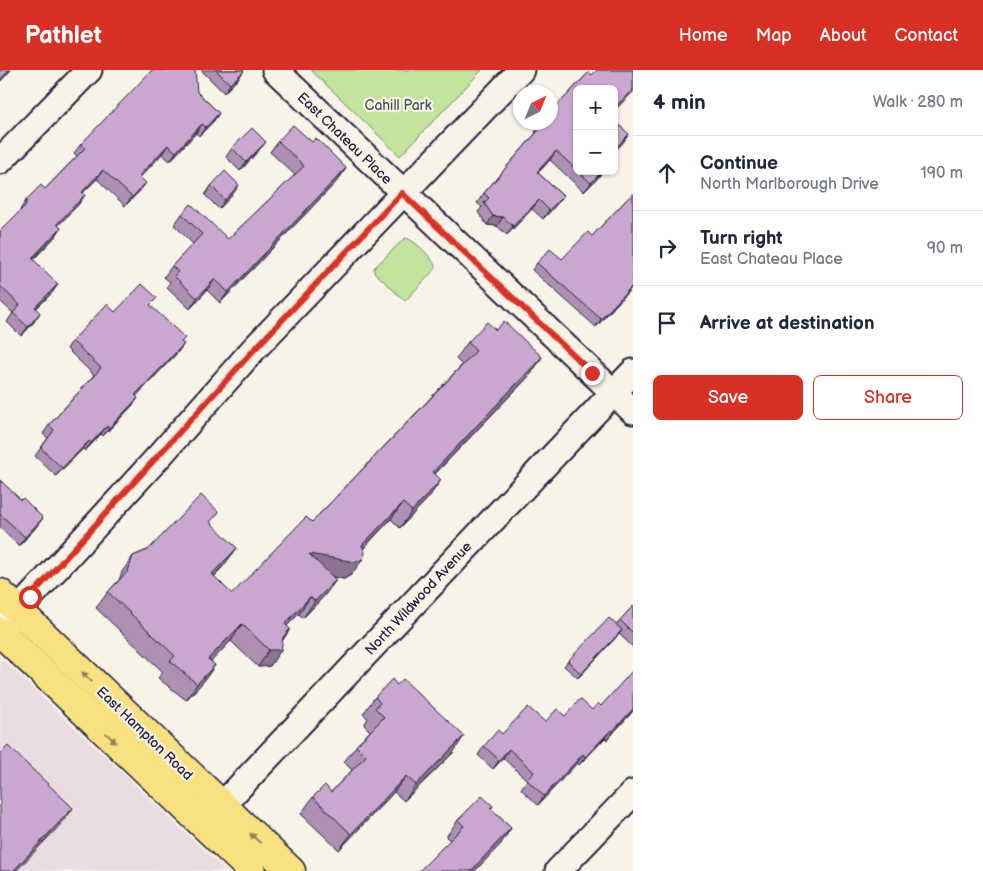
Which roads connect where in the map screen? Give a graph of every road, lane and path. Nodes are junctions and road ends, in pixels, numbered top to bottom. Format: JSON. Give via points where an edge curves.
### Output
{"nodes":[{"id":1,"x":89,"y":70,"type":"edge"},
{"id":2,"x":275,"y":70,"type":"edge"},
{"id":3,"x":521,"y":70,"type":"edge"},
{"id":4,"x":0,"y":161,"type":"edge"},
{"id":5,"x":402,"y":193,"type":"junction"},
{"id":6,"x":633,"y":372,"type":"edge"},
{"id":7,"x":613,"y":392,"type":"junction"},
{"id":8,"x":633,"y":411,"type":"edge"},
{"id":9,"x":9,"y":602,"type":"edge"},
{"id":10,"x":0,"y":631,"type":"edge"},
{"id":11,"x":633,"y":793,"type":"edge"},
{"id":12,"x":212,"y":816,"type":"junction"},
{"id":13,"x":252,"y":871,"type":"edge"},
{"id":14,"x":291,"y":871,"type":"edge"},
{"id":15,"x":558,"y":871,"type":"edge"}],
"edges":[{"from":1,"to":4,"type":"street"},
{"from":2,"to":5,"type":"street","name":"East Chateau Place"},
{"from":3,"to":5,"type":"street"},
{"from":5,"to":7,"type":"street","name":"East Chateau Place"},
{"from":5,"to":9,"type":"street"},
{"from":6,"to":7,"type":"street","name":"North Wildwood Avenue"},
{"from":7,"to":8,"type":"street","name":"East Chateau Place"},
{"from":7,"to":12,"type":"street","name":"North Wildwood Avenue"},
{"from":9,"to":10,"type":"street"},
{"from":12,"to":9,"type":"main road","name":"East Hampton Road","one_way":true},
{"from":10,"to":12,"type":"main road","name":"East Hampton Road","one_way":true},
{"from":11,"to":15,"type":"street"},
{"from":12,"to":13,"type":"main road","name":"East Hampton Road"},
{"from":14,"to":12,"type":"main road","name":"East Hampton Road","one_way":true}]}
